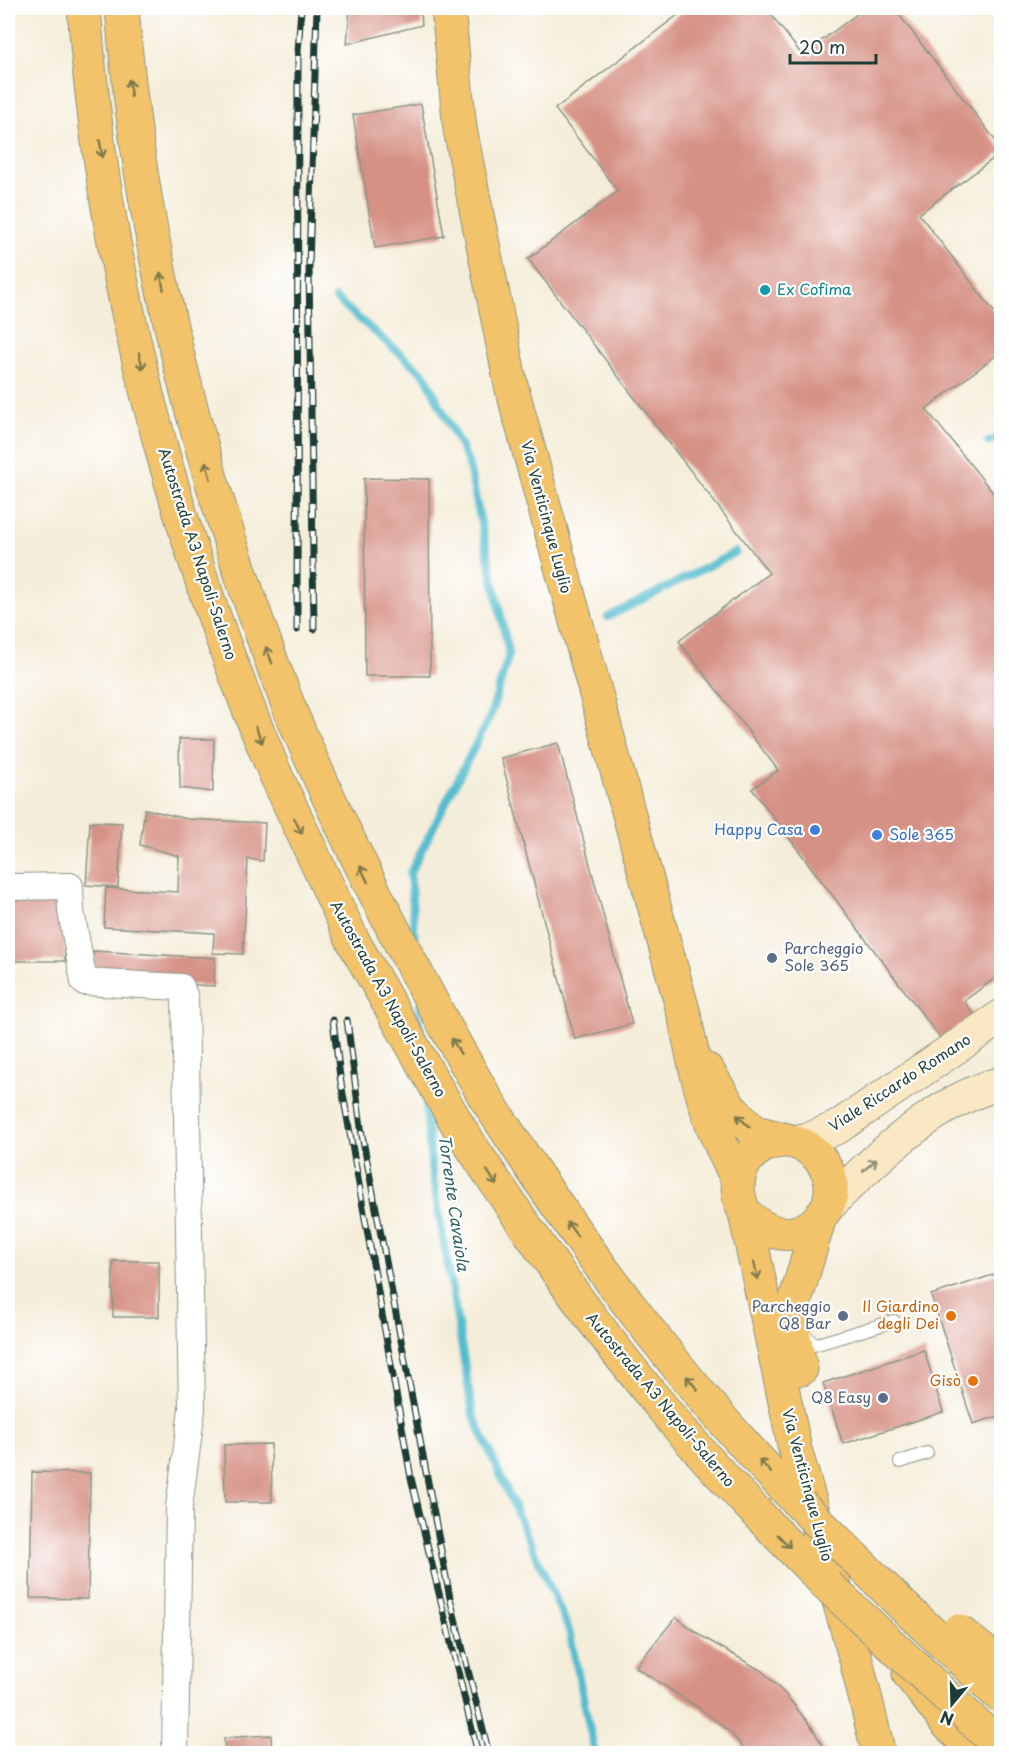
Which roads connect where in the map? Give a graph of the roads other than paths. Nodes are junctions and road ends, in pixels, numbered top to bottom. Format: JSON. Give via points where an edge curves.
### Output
{"nodes":[{"id":1,"x":84,"y":8,"type":"edge"},
{"id":2,"x":122,"y":8,"type":"edge"},
{"id":3,"x":448,"y":8,"type":"edge"},
{"id":4,"x":8,"y":887,"type":"edge"},
{"id":5,"x":1002,"y":1016,"type":"edge"},
{"id":6,"x":685,"y":1018,"type":"junction"},
{"id":7,"x":1002,"y":1083,"type":"edge"},
{"id":8,"x":795,"y":1142,"type":"junction"},
{"id":9,"x":738,"y":1180,"type":"junction"},
{"id":10,"x":745,"y":1213,"type":"junction"},
{"id":11,"x":823,"y":1213,"type":"junction"},
{"id":12,"x":790,"y":1318,"type":"junction"},
{"id":13,"x":894,"y":1321,"type":"dead end"},
{"id":14,"x":927,"y":1454,"type":"dead end"},
{"id":15,"x":900,"y":1462,"type":"dead end"},
{"id":16,"x":840,"y":1545,"type":"junction"},
{"id":17,"x":876,"y":1632,"type":"junction"},
{"id":18,"x":1002,"y":1666,"type":"edge"},
{"id":19,"x":1002,"y":1698,"type":"edge"},
{"id":20,"x":1002,"y":1748,"type":"edge"},
{"id":21,"x":176,"y":1754,"type":"edge"},
{"id":22,"x":879,"y":1754,"type":"edge"},
{"id":23,"x":899,"y":1754,"type":"edge"},
{"id":24,"x":977,"y":1754,"type":"edge"}],
"edges":[{"from":1,"to":17,"type":"main road","name":"Autostrada A3 Napoli-Salerno","one_way":true,"bridge":true,"via":[[108,201],[132,327],[174,494],[228,654],[275,773],[353,941],[460,1129],[558,1274],[645,1387],[743,1500]]},
{"from":16,"to":2,"type":"main road","one_way":true,"bridge":true,"via":[[660,1346],[549,1197],[485,1097],[384,916],[322,786],[290,710],[224,526],[185,388],[148,202]]},
{"from":3,"to":6,"type":"main road","name":"Via Venticinque Luglio","via":[[460,129],[511,385]]},
{"from":4,"to":21,"type":"street","via":[[70,886],[84,982],[181,987],[185,998],[192,1409],[179,1507]]},
{"from":5,"to":8,"type":"main road","name":"Viale Riccardo Romano","via":[[838,1127]]},
{"from":8,"to":6,"type":"main road","name":"Via Venticinque Luglio","one_way":true,"via":[[755,1132],[731,1109],[712,1083]]},
{"from":6,"to":9,"type":"main road","name":"Via Venticinque Luglio","via":[[698,1089]]},
{"from":11,"to":7,"type":"main road","one_way":true,"via":[[865,1168],[930,1118],[960,1100]]},
{"from":8,"to":9,"type":"main road","via":[[763,1146],[750,1155]]},
{"from":8,"to":11,"type":"main road","name":"Via Venticinque Luglio","via":[[821,1158],[830,1174],[831,1190]]},
{"from":9,"to":10,"type":"main road","name":"Via Venticinque Luglio","via":[[737,1190]]},
{"from":10,"to":11,"type":"main road","via":[[757,1225],[782,1234],[799,1232]]},
{"from":10,"to":22,"type":"main road","name":"Via Venticinque Luglio","one_way":true,"via":[[795,1449]]},
{"from":11,"to":12,"type":"main road","name":"Via Venticinque Luglio"},
{"from":12,"to":13,"type":"lane","via":[[814,1345]]},
{"from":12,"to":23,"type":"main road","name":"Via Venticinque Luglio","via":[[818,1452],[879,1666]]},
{"from":14,"to":15,"type":"lane"},
{"from":16,"to":18,"type":"main road","bridge":true,"via":[[920,1600]]},
{"from":16,"to":19,"type":"main road","bridge":true},
{"from":17,"to":20,"type":"main road","name":"Autostrada A3 Napoli-Salerno","bridge":true},
{"from":17,"to":24,"type":"main road","bridge":true,"via":[[946,1722]]}]}
